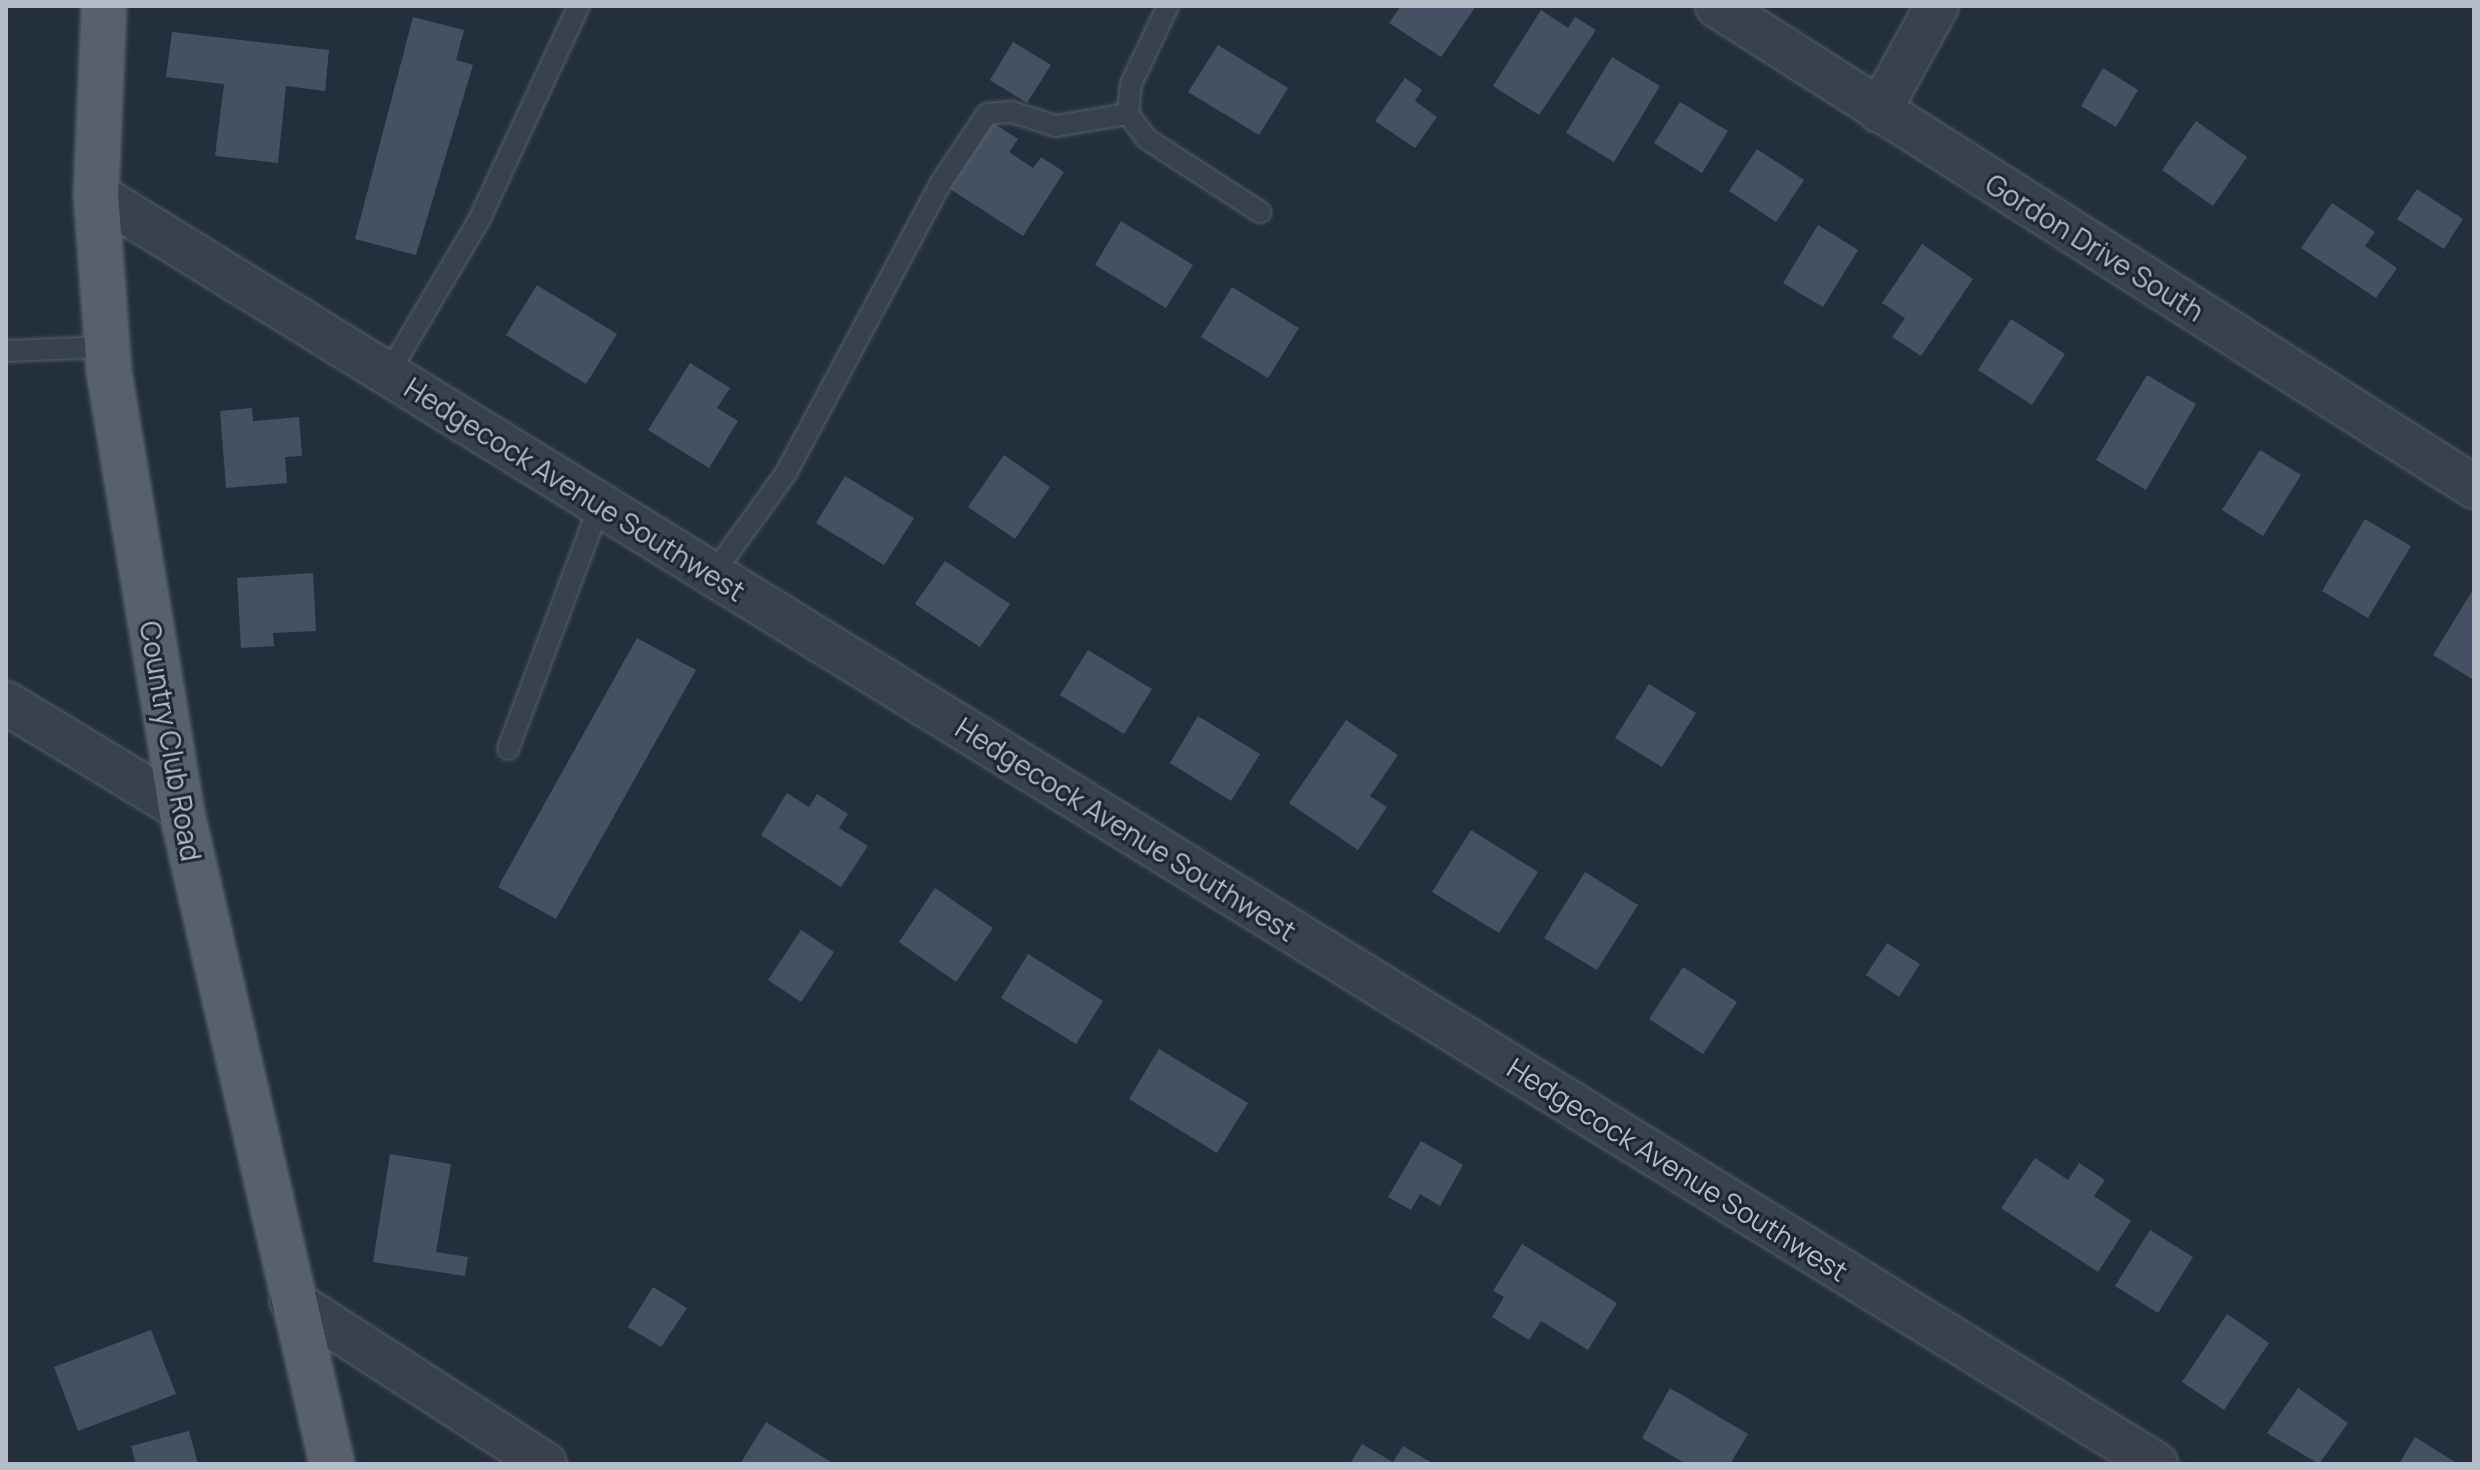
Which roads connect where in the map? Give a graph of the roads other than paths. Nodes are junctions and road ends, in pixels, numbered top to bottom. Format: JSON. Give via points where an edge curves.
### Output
{"nodes":[{"id":1,"x":104,"y":6,"type":"edge"},
{"id":2,"x":579,"y":6,"type":"edge"},
{"id":3,"x":1168,"y":6,"type":"edge"},
{"id":4,"x":1717,"y":6,"type":"edge"},
{"id":5,"x":1937,"y":6,"type":"edge"},
{"id":6,"x":1879,"y":111,"type":"junction"},
{"id":7,"x":1128,"y":114,"type":"junction"},
{"id":8,"x":96,"y":194,"type":"junction"},
{"id":9,"x":1260,"y":212,"type":"dead end"},
{"id":10,"x":107,"y":347,"type":"junction"},
{"id":11,"x":6,"y":351,"type":"edge"},
{"id":12,"x":388,"y":374,"type":"junction"},
{"id":13,"x":2474,"y":487,"type":"edge"},
{"id":14,"x":600,"y":504,"type":"junction"},
{"id":15,"x":713,"y":574,"type":"junction"},
{"id":16,"x":6,"y":703,"type":"edge"},
{"id":17,"x":508,"y":749,"type":"dead end"},
{"id":18,"x":181,"y":809,"type":"junction"},
{"id":19,"x":291,"y":1300,"type":"junction"},
{"id":20,"x":332,"y":1464,"type":"edge"},
{"id":21,"x":545,"y":1464,"type":"edge"},
{"id":22,"x":2156,"y":1464,"type":"edge"}],
"edges":[{"from":1,"to":8,"type":"main road","name":"Country Club Road"},
{"from":2,"to":12,"type":"lane","via":[[479,220]]},
{"from":3,"to":7,"type":"lane","via":[[1131,84]]},
{"from":4,"to":6,"type":"street","name":"Gordon Drive South"},
{"from":5,"to":6,"type":"street"},
{"from":6,"to":13,"type":"street","name":"Gordon Drive South"},
{"from":7,"to":9,"type":"lane","via":[[1147,139]]},
{"from":7,"to":15,"type":"lane","via":[[1056,126],[1012,112],[987,114],[942,181],[786,473]]},
{"from":8,"to":10,"type":"main road","name":"Country Club Road"},
{"from":8,"to":12,"type":"street","name":"Hedgecock Avenue Southwest"},
{"from":10,"to":11,"type":"lane"},
{"from":10,"to":18,"type":"main road","name":"Country Club Road"},
{"from":12,"to":14,"type":"street","name":"Hedgecock Avenue Southwest"},
{"from":14,"to":15,"type":"street","name":"Hedgecock Avenue Southwest"},
{"from":14,"to":17,"type":"lane"},
{"from":15,"to":22,"type":"street","name":"Hedgecock Avenue Southwest"},
{"from":16,"to":18,"type":"street"},
{"from":18,"to":19,"type":"main road","name":"Country Club Road"},
{"from":19,"to":20,"type":"main road","name":"Country Club Road"},
{"from":19,"to":21,"type":"street"}]}
